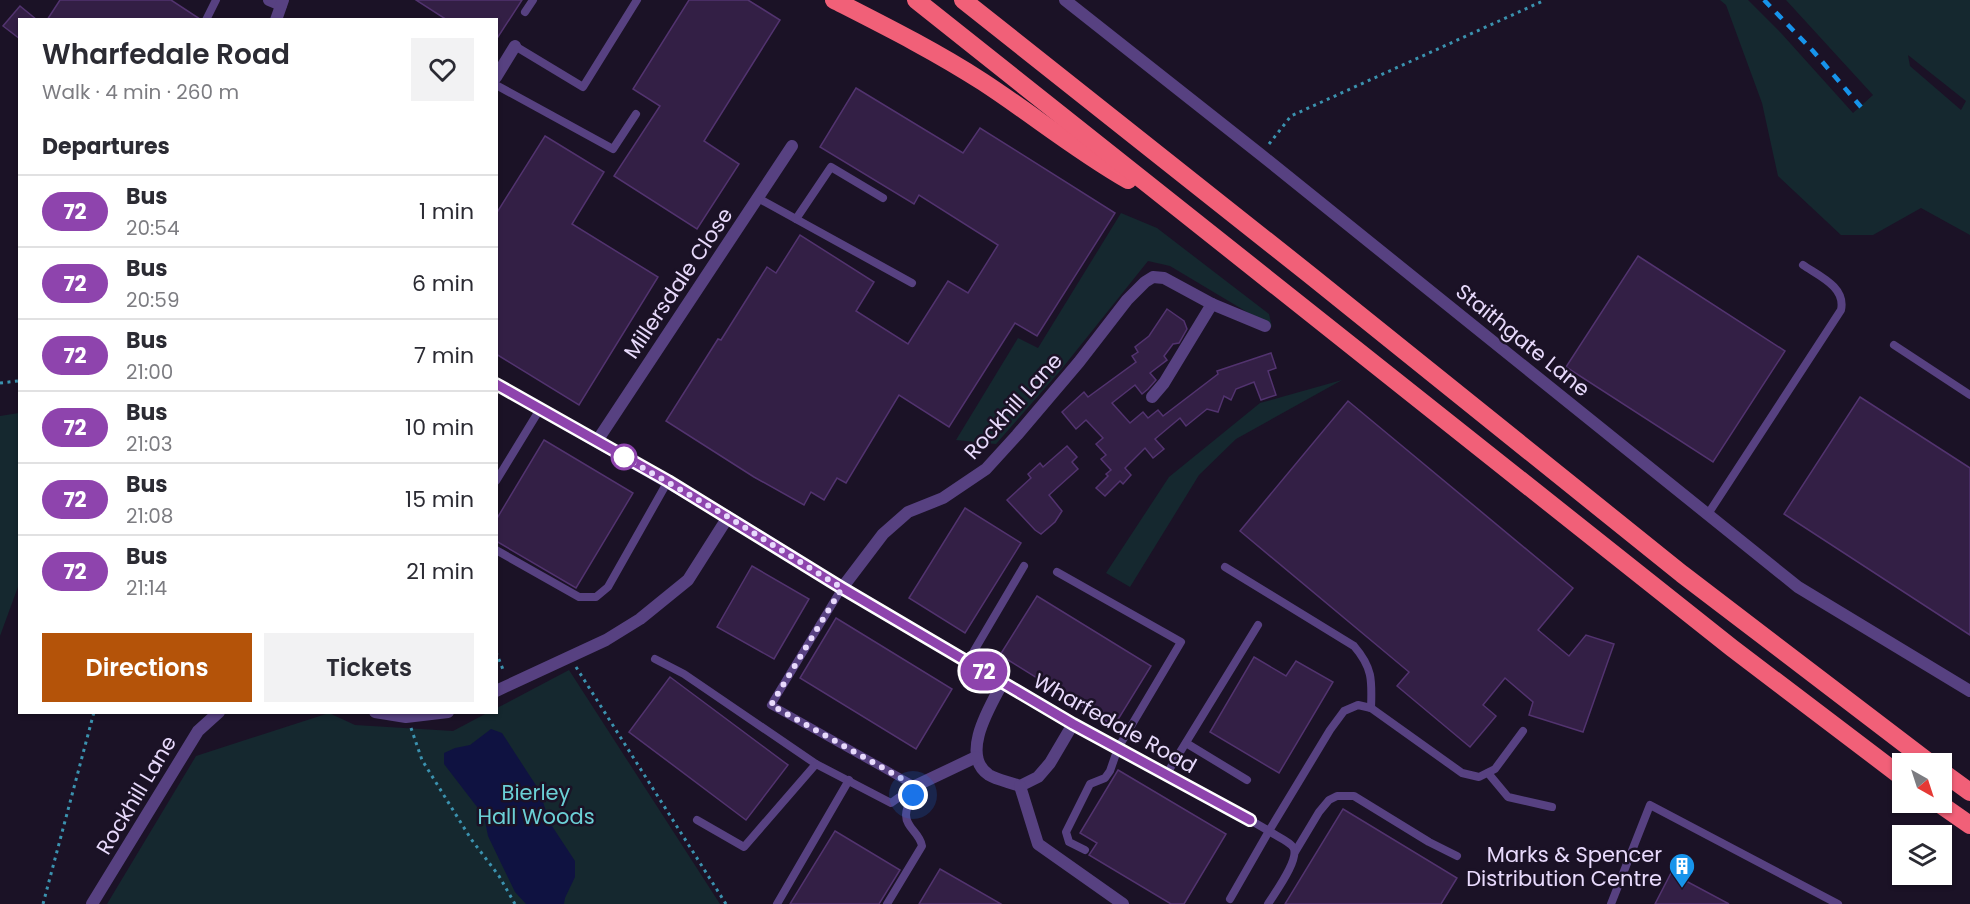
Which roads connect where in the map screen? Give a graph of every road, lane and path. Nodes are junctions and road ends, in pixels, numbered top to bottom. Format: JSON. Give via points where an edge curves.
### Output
{"nodes":[{"id":1,"x":216,"y":0,"type":"edge"},
{"id":2,"x":532,"y":0,"type":"edge"},
{"id":3,"x":637,"y":0,"type":"edge"},
{"id":4,"x":834,"y":0,"type":"edge"},
{"id":5,"x":916,"y":0,"type":"edge"},
{"id":6,"x":963,"y":0,"type":"edge"},
{"id":7,"x":1065,"y":0,"type":"edge"},
{"id":8,"x":1545,"y":0,"type":"edge"},
{"id":9,"x":278,"y":2,"type":"edge"},
{"id":10,"x":525,"y":12,"type":"dead end"},
{"id":11,"x":207,"y":18,"type":"edge"},
{"id":12,"x":276,"y":18,"type":"edge"},
{"id":13,"x":515,"y":46,"type":"joint"},
{"id":14,"x":498,"y":74,"type":"edge"},
{"id":15,"x":498,"y":86,"type":"edge"},
{"id":16,"x":636,"y":114,"type":"dead end"},
{"id":17,"x":792,"y":146,"type":"dead end"},
{"id":18,"x":1260,"y":154,"type":"junction"},
{"id":19,"x":758,"y":198,"type":"junction"},
{"id":20,"x":884,"y":198,"type":"dead end"},
{"id":21,"x":1174,"y":205,"type":"junction"},
{"id":22,"x":796,"y":219,"type":"junction"},
{"id":23,"x":1803,"y":265,"type":"dead end"},
{"id":24,"x":912,"y":283,"type":"dead end"},
{"id":25,"x":1212,"y":304,"type":"junction"},
{"id":26,"x":1265,"y":326,"type":"dead end"},
{"id":27,"x":1894,"y":345,"type":"dead end"},
{"id":28,"x":18,"y":381,"type":"edge"},
{"id":29,"x":0,"y":383,"type":"edge"},
{"id":30,"x":498,"y":385,"type":"edge"},
{"id":31,"x":1970,"y":395,"type":"edge"},
{"id":32,"x":1152,"y":397,"type":"dead end"},
{"id":33,"x":540,"y":409,"type":"junction"},
{"id":34,"x":597,"y":441,"type":"junction"},
{"id":35,"x":498,"y":478,"type":"edge"},
{"id":36,"x":668,"y":481,"type":"junction"},
{"id":37,"x":1708,"y":514,"type":"junction"},
{"id":38,"x":728,"y":517,"type":"junction"},
{"id":39,"x":498,"y":551,"type":"edge"},
{"id":40,"x":1024,"y":566,"type":"dead end"},
{"id":41,"x":1225,"y":567,"type":"dead end"},
{"id":42,"x":1057,"y":572,"type":"dead end"},
{"id":43,"x":842,"y":588,"type":"junction"},
{"id":44,"x":1258,"y":625,"type":"dead end"},
{"id":45,"x":498,"y":657,"type":"edge"},
{"id":46,"x":569,"y":657,"type":"junction"},
{"id":47,"x":655,"y":659,"type":"dead end"},
{"id":48,"x":968,"y":661,"type":"junction"},
{"id":49,"x":1003,"y":682,"type":"junction"},
{"id":50,"x":509,"y":685,"type":"junction"},
{"id":51,"x":498,"y":690,"type":"edge"},
{"id":52,"x":1970,"y":691,"type":"edge"},
{"id":53,"x":1371,"y":708,"type":"junction"},
{"id":54,"x":93,"y":714,"type":"edge"},
{"id":55,"x":217,"y":714,"type":"edge"},
{"id":56,"x":387,"y":714,"type":"edge"},
{"id":57,"x":431,"y":714,"type":"edge"},
{"id":58,"x":406,"y":717,"type":"junction"},
{"id":59,"x":1073,"y":724,"type":"junction"},
{"id":60,"x":1523,"y":731,"type":"dead end"},
{"id":61,"x":1186,"y":743,"type":"junction"},
{"id":62,"x":1118,"y":748,"type":"junction"},
{"id":63,"x":1917,"y":753,"type":"edge"},
{"id":64,"x":976,"y":757,"type":"junction"},
{"id":65,"x":816,"y":764,"type":"junction"},
{"id":66,"x":1892,"y":769,"type":"edge"},
{"id":67,"x":1488,"y":773,"type":"junction"},
{"id":68,"x":1166,"y":775,"type":"junction"},
{"id":69,"x":1952,"y":779,"type":"edge"},
{"id":70,"x":849,"y":780,"type":"junction"},
{"id":71,"x":1247,"y":780,"type":"dead end"},
{"id":72,"x":915,"y":786,"type":"junction"},
{"id":73,"x":1020,"y":786,"type":"junction"},
{"id":74,"x":1970,"y":792,"type":"edge"},
{"id":75,"x":1552,"y":807,"type":"dead end"},
{"id":76,"x":1952,"y":812,"type":"edge"},
{"id":77,"x":697,"y":820,"type":"dead end"},
{"id":78,"x":1250,"y":820,"type":"joint"},
{"id":79,"x":1970,"y":825,"type":"edge"},
{"id":80,"x":1269,"y":831,"type":"junction"},
{"id":81,"x":1085,"y":850,"type":"dead end"},
{"id":82,"x":1295,"y":852,"type":"junction"},
{"id":83,"x":1457,"y":856,"type":"dead end"},
{"id":84,"x":1230,"y":899,"type":"dead end"},
{"id":85,"x":43,"y":904,"type":"edge"},
{"id":86,"x":92,"y":904,"type":"edge"},
{"id":87,"x":515,"y":904,"type":"edge"},
{"id":88,"x":726,"y":904,"type":"edge"},
{"id":89,"x":777,"y":904,"type":"edge"},
{"id":90,"x":888,"y":904,"type":"edge"},
{"id":91,"x":1123,"y":904,"type":"edge"},
{"id":92,"x":1268,"y":904,"type":"edge"},
{"id":93,"x":1611,"y":904,"type":"edge"},
{"id":94,"x":1838,"y":904,"type":"edge"}],
"edges":[{"from":1,"to":11,"type":"lane"},
{"from":2,"to":10,"type":"lane"},
{"from":3,"to":13,"type":"lane","via":[[583,87]]},
{"from":4,"to":21,"type":"highway","via":[[984,82],[1097,162]]},
{"from":5,"to":21,"type":"highway"},
{"from":6,"to":63,"type":"highway","via":[[1682,574]]},
{"from":7,"to":18,"type":"street","name":"Staithgate Lane"},
{"from":8,"to":18,"type":"path","via":[[1291,116]]},
{"from":9,"to":12,"type":"street"},
{"from":13,"to":14,"type":"street"},
{"from":15,"to":16,"type":"lane","via":[[613,149]]},
{"from":17,"to":19,"type":"street","name":"Millersdale Close"},
{"from":18,"to":37,"type":"street","name":"Staithgate Lane"},
{"from":19,"to":22,"type":"lane"},
{"from":19,"to":34,"type":"street","name":"Millersdale Close"},
{"from":20,"to":22,"type":"lane","via":[[831,167]]},
{"from":21,"to":66,"type":"highway","via":[[1732,648]]},
{"from":22,"to":24,"type":"lane"},
{"from":23,"to":37,"type":"lane","via":[[1839,292],[1840,310]]},
{"from":25,"to":26,"type":"street","name":"Rockhill Lane"},
{"from":25,"to":32,"type":"street"},
{"from":25,"to":43,"type":"street","name":"Rockhill Lane","via":[[1164,278],[1153,277],[1145,282],[986,469],[943,498],[908,513],[883,534]]},
{"from":27,"to":31,"type":"lane"},
{"from":28,"to":29,"type":"path"},
{"from":30,"to":33,"type":"street","name":"Wharfedale Road"},
{"from":33,"to":34,"type":"street","name":"Wharfedale Road"},
{"from":33,"to":35,"type":"lane"},
{"from":34,"to":36,"type":"street","name":"Wharfedale Road"},
{"from":36,"to":38,"type":"street","name":"Wharfedale Road"},
{"from":36,"to":39,"type":"lane","via":[[608,587],[596,597],[579,597]]},
{"from":37,"to":52,"type":"street","name":"Staithgate Lane","via":[[1798,587]]},
{"from":38,"to":43,"type":"street","name":"Wharfedale Road"},
{"from":38,"to":46,"type":"street","via":[[688,580],[640,619]]},
{"from":40,"to":48,"type":"lane"},
{"from":41,"to":53,"type":"lane","via":[[1354,646],[1365,658],[1372,678]]},
{"from":42,"to":62,"type":"lane","via":[[1181,642]]},
{"from":43,"to":48,"type":"street","name":"Wharfedale Road"},
{"from":43,"to":72,"type":"lane","via":[[771,705]]},
{"from":44,"to":61,"type":"lane"},
{"from":45,"to":50,"type":"path"},
{"from":46,"to":50,"type":"street"},
{"from":46,"to":88,"type":"path"},
{"from":47,"to":65,"type":"lane","via":[[684,674]]},
{"from":48,"to":49,"type":"street","name":"Wharfedale Road"},
{"from":49,"to":59,"type":"street","name":"Wharfedale Road"},
{"from":49,"to":64,"type":"street","via":[[984,718],[976,742]]},
{"from":50,"to":51,"type":"street"},
{"from":53,"to":67,"type":"lane","via":[[1462,774],[1479,777]]},
{"from":53,"to":80,"type":"lane","via":[[1358,705],[1344,711]]},
{"from":54,"to":85,"type":"path"},
{"from":55,"to":86,"type":"street","name":"Rockhill Lane","via":[[198,731]]},
{"from":56,"to":58,"type":"street"},
{"from":57,"to":58,"type":"street"},
{"from":58,"to":87,"type":"path","via":[[422,760]]},
{"from":59,"to":62,"type":"street","name":"Wharfedale Road"},
{"from":59,"to":73,"type":"street","via":[[1050,763],[1038,777]]},
{"from":60,"to":67,"type":"lane"},
{"from":61,"to":68,"type":"lane"},
{"from":61,"to":71,"type":"lane"},
{"from":62,"to":68,"type":"street","name":"Wharfedale Road"},
{"from":62,"to":81,"type":"lane","via":[[1110,771],[1105,778],[1090,784],[1066,832],[1069,842]]},
{"from":64,"to":72,"type":"street"},
{"from":64,"to":73,"type":"street","via":[[988,774]]},
{"from":65,"to":70,"type":"lane"},
{"from":65,"to":77,"type":"lane","via":[[744,847]]},
{"from":67,"to":75,"type":"lane","via":[[1508,797]]},
{"from":68,"to":78,"type":"street","name":"Wharfedale Road"},
{"from":69,"to":74,"type":"highway"},
{"from":70,"to":72,"type":"lane","via":[[891,803]]},
{"from":70,"to":89,"type":"lane"},
{"from":72,"to":90,"type":"lane","via":[[906,813],[907,824],[921,839],[921,846]]},
{"from":73,"to":91,"type":"street","via":[[1038,844]]},
{"from":76,"to":79,"type":"highway"},
{"from":78,"to":80,"type":"lane"},
{"from":80,"to":82,"type":"lane","via":[[1293,846]]},
{"from":80,"to":84,"type":"lane"},
{"from":82,"to":83,"type":"lane","via":[[1329,800],[1354,796]]},
{"from":82,"to":92,"type":"lane"},
{"from":93,"to":94,"type":"lane","via":[[1650,805]]}]}
